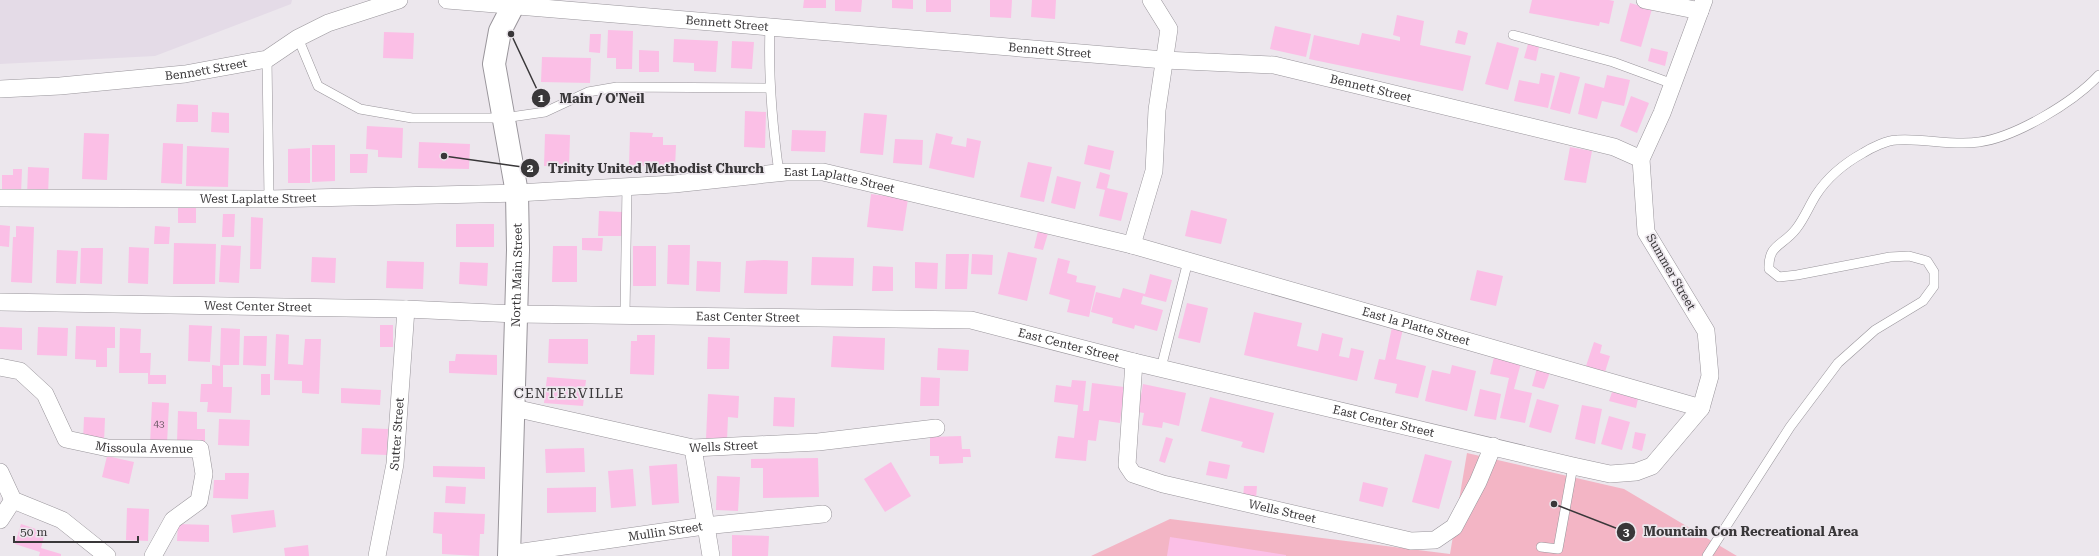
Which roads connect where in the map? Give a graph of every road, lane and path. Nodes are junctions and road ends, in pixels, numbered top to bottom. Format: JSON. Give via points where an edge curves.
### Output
{"nodes":[{"id":1,"x":399,"y":0,"type":"edge"},
{"id":2,"x":447,"y":0,"type":"edge"},
{"id":3,"x":1151,"y":0,"type":"edge"},
{"id":4,"x":1645,"y":0,"type":"edge"},
{"id":5,"x":514,"y":3,"type":"edge"},
{"id":6,"x":1702,"y":5,"type":"edge"},
{"id":7,"x":770,"y":27,"type":"junction"},
{"id":8,"x":1513,"y":35,"type":"dead end"},
{"id":9,"x":298,"y":38,"type":"junction"},
{"id":10,"x":267,"y":59,"type":"junction"},
{"id":11,"x":1164,"y":60,"type":"junction"},
{"id":12,"x":2099,"y":75,"type":"edge"},
{"id":13,"x":1673,"y":84,"type":"junction"},
{"id":14,"x":769,"y":88,"type":"junction"},
{"id":15,"x":0,"y":89,"type":"edge"},
{"id":16,"x":504,"y":118,"type":"junction"},
{"id":17,"x":1641,"y":159,"type":"junction"},
{"id":18,"x":779,"y":173,"type":"junction"},
{"id":19,"x":627,"y":186,"type":"junction"},
{"id":20,"x":517,"y":193,"type":"junction"},
{"id":21,"x":0,"y":198,"type":"edge"},
{"id":22,"x":269,"y":199,"type":"junction"},
{"id":23,"x":1132,"y":245,"type":"junction"},
{"id":24,"x":1188,"y":261,"type":"junction"},
{"id":25,"x":0,"y":302,"type":"edge"},
{"id":26,"x":406,"y":310,"type":"junction"},
{"id":27,"x":516,"y":314,"type":"junction"},
{"id":28,"x":626,"y":315,"type":"junction"},
{"id":29,"x":1134,"y":362,"type":"junction"},
{"id":30,"x":0,"y":367,"type":"edge"},
{"id":31,"x":1161,"y":368,"type":"junction"},
{"id":32,"x":514,"y":408,"type":"junction"},
{"id":33,"x":1701,"y":408,"type":"junction"},
{"id":34,"x":936,"y":428,"type":"dead end"},
{"id":35,"x":1493,"y":446,"type":"junction"},
{"id":36,"x":693,"y":448,"type":"junction"},
{"id":37,"x":1572,"y":466,"type":"junction"},
{"id":38,"x":0,"y":472,"type":"edge"},
{"id":39,"x":1610,"y":474,"type":"joint"},
{"id":40,"x":13,"y":500,"type":"junction"},
{"id":41,"x":823,"y":514,"type":"dead end"},
{"id":42,"x":0,"y":520,"type":"edge"},
{"id":43,"x":704,"y":526,"type":"junction"},
{"id":44,"x":1541,"y":547,"type":"dead end"},
{"id":45,"x":509,"y":555,"type":"edge"},
{"id":46,"x":107,"y":556,"type":"edge"},
{"id":47,"x":153,"y":556,"type":"edge"},
{"id":48,"x":378,"y":556,"type":"edge"},
{"id":49,"x":711,"y":556,"type":"edge"},
{"id":50,"x":1707,"y":556,"type":"edge"}],
"edges":[{"from":1,"to":9,"type":"street","name":"Bennett Street","via":[[328,23]]},
{"from":2,"to":5,"type":"street","name":"Bennett Street"},
{"from":3,"to":11,"type":"street","via":[[1169,29]]},
{"from":4,"to":6,"type":"street"},
{"from":5,"to":7,"type":"street","name":"Bennett Street"},
{"from":5,"to":16,"type":"main road","name":"North Main Street","via":[[500,31],[494,64]]},
{"from":6,"to":13,"type":"street"},
{"from":7,"to":11,"type":"street","name":"Bennett Street"},
{"from":7,"to":14,"type":"lane"},
{"from":8,"to":13,"type":"lane","via":[[1613,62]]},
{"from":9,"to":10,"type":"street","name":"Bennett Street"},
{"from":9,"to":16,"type":"lane","via":[[318,86],[360,110],[412,118]]},
{"from":10,"to":15,"type":"street","name":"Bennett Street","via":[[185,74]]},
{"from":10,"to":22,"type":"lane"},
{"from":11,"to":17,"type":"street","name":"Bennett Street","via":[[1274,65],[1614,147]]},
{"from":11,"to":23,"type":"street","via":[[1157,110],[1154,171]]},
{"from":12,"to":50,"type":"lane","via":[[2086,90],[2050,114],[2006,134],[1979,142],[1895,140],[1864,152],[1836,172],[1816,194],[1796,229],[1772,250],[1768,259],[1769,269],[1779,277],[1890,257],[1909,256],[1927,260],[1934,272],[1934,286],[1923,301],[1875,330],[1838,362],[1790,426]]},
{"from":13,"to":17,"type":"street"},
{"from":14,"to":16,"type":"lane","via":[[617,87],[588,92],[545,112]]},
{"from":14,"to":18,"type":"lane"},
{"from":16,"to":20,"type":"main road","name":"North Main Street"},
{"from":17,"to":33,"type":"street","name":"Summer Street","via":[[1646,232],[1706,331],[1710,376]]},
{"from":18,"to":19,"type":"street","name":"East Laplatte Street"},
{"from":18,"to":23,"type":"street","name":"East Laplatte Street","via":[[823,172]]},
{"from":19,"to":20,"type":"street","name":"East Laplatte Street"},
{"from":19,"to":28,"type":"lane"},
{"from":20,"to":22,"type":"street","name":"West Laplatte Street"},
{"from":20,"to":27,"type":"main road","name":"North Main Street"},
{"from":21,"to":22,"type":"street","name":"West Laplatte Street"},
{"from":23,"to":24,"type":"street","name":"East la Platte Street"},
{"from":24,"to":31,"type":"lane"},
{"from":24,"to":33,"type":"street","name":"East la Platte Street"},
{"from":25,"to":26,"type":"street","name":"West Center Street"},
{"from":26,"to":27,"type":"street","name":"West Center Street"},
{"from":26,"to":48,"type":"street","name":"Sutter Street","via":[[395,464]]},
{"from":27,"to":28,"type":"street","name":"East Center Street"},
{"from":27,"to":32,"type":"main road","name":"North Main Street"},
{"from":28,"to":29,"type":"street","name":"East Center Street","via":[[971,320]]},
{"from":29,"to":31,"type":"street","name":"East Center Street"},
{"from":29,"to":35,"type":"street","name":"Wells Street","via":[[1127,465],[1133,474],[1163,484],[1411,541],[1435,540],[1454,527],[1478,482]]},
{"from":30,"to":47,"type":"street","name":"Missoula Avenue","via":[[20,370],[45,394],[66,439],[108,448],[200,449],[204,474],[199,501],[173,520]]},
{"from":31,"to":35,"type":"street","name":"East Center Street"},
{"from":32,"to":36,"type":"street","name":"Wells Street"},
{"from":32,"to":45,"type":"main road","name":"North Main Street"},
{"from":33,"to":39,"type":"street","name":"Summer Street","via":[[1652,466],[1636,472]]},
{"from":34,"to":36,"type":"street","name":"Wells Street","via":[[818,442]]},
{"from":35,"to":37,"type":"street","name":"East Center Street"},
{"from":36,"to":43,"type":"street"},
{"from":37,"to":39,"type":"street","name":"East Center Street"},
{"from":37,"to":44,"type":"lane","via":[[1558,549]]},
{"from":38,"to":40,"type":"street"},
{"from":40,"to":42,"type":"street"},
{"from":40,"to":46,"type":"street","via":[[62,520]]},
{"from":41,"to":43,"type":"street","name":"Mullin Street"},
{"from":43,"to":45,"type":"street","name":"Mullin Street"},
{"from":43,"to":49,"type":"street"}]}
